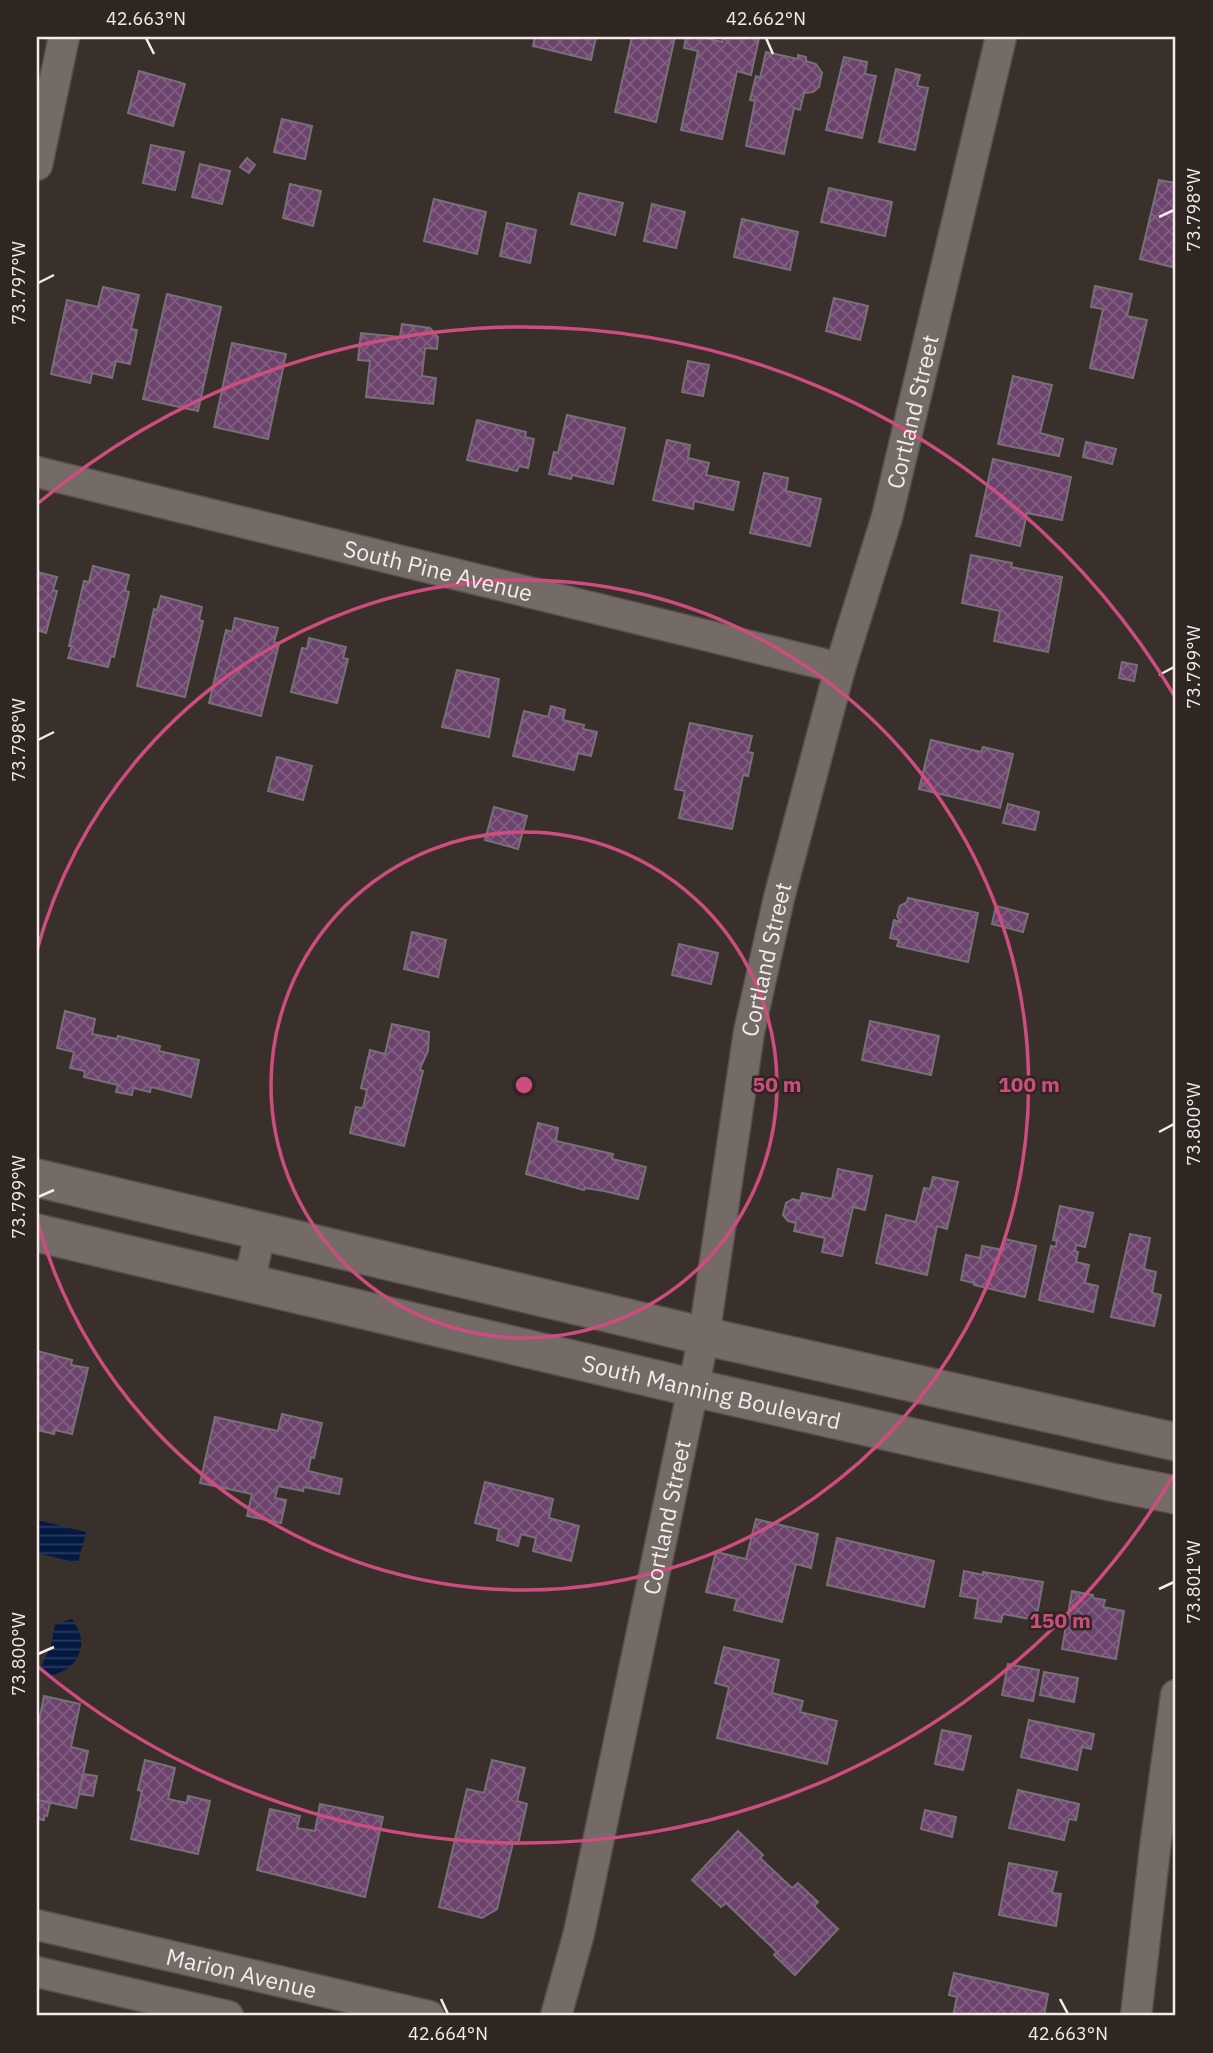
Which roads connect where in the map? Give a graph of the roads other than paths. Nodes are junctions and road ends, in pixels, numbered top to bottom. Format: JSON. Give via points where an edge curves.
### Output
{"nodes":[{"id":1,"x":64,"y":37,"type":"edge"},
{"id":2,"x":1002,"y":37,"type":"edge"},
{"id":3,"x":37,"y":164,"type":"edge"},
{"id":4,"x":37,"y":472,"type":"edge"},
{"id":5,"x":840,"y":668,"type":"junction"},
{"id":6,"x":37,"y":1178,"type":"edge"},
{"id":7,"x":261,"y":1230,"type":"junction"},
{"id":8,"x":37,"y":1233,"type":"edge"},
{"id":9,"x":249,"y":1282,"type":"junction"},
{"id":10,"x":704,"y":1336,"type":"junction"},
{"id":11,"x":694,"y":1388,"type":"junction"},
{"id":12,"x":1176,"y":1442,"type":"edge"},
{"id":13,"x":1176,"y":1495,"type":"edge"},
{"id":14,"x":1176,"y":1695,"type":"edge"},
{"id":15,"x":37,"y":1925,"type":"edge"},
{"id":16,"x":94,"y":1939,"type":"junction"},
{"id":17,"x":37,"y":1972,"type":"edge"},
{"id":18,"x":81,"y":1982,"type":"junction"},
{"id":19,"x":228,"y":2016,"type":"edge"},
{"id":20,"x":429,"y":2016,"type":"edge"},
{"id":21,"x":556,"y":2016,"type":"edge"},
{"id":22,"x":1137,"y":2016,"type":"edge"}],
"edges":[{"from":1,"to":3,"type":"street"},
{"from":2,"to":5,"type":"street","name":"Cortland Street","via":[[887,517]]},
{"from":4,"to":5,"type":"street","name":"South Pine Avenue"},
{"from":5,"to":10,"type":"street","name":"Cortland Street","via":[[749,1032]]},
{"from":6,"to":7,"type":"street"},
{"from":7,"to":9,"type":"street"},
{"from":7,"to":10,"type":"street"},
{"from":8,"to":9,"type":"street","name":"South Manning Boulevard"},
{"from":9,"to":11,"type":"street","name":"South Manning Boulevard"},
{"from":10,"to":11,"type":"street","name":"Cortland Street"},
{"from":10,"to":12,"type":"street"},
{"from":11,"to":13,"type":"street","name":"South Manning Boulevard"},
{"from":11,"to":21,"type":"street","name":"Cortland Street","via":[[579,1933]]},
{"from":14,"to":22,"type":"street"},
{"from":15,"to":16,"type":"street","name":"Marion Avenue"},
{"from":16,"to":18,"type":"street"},
{"from":16,"to":20,"type":"street","name":"Marion Avenue"},
{"from":17,"to":18,"type":"street","name":"Marion Avenue"},
{"from":18,"to":19,"type":"street","name":"Marion Avenue"}]}
